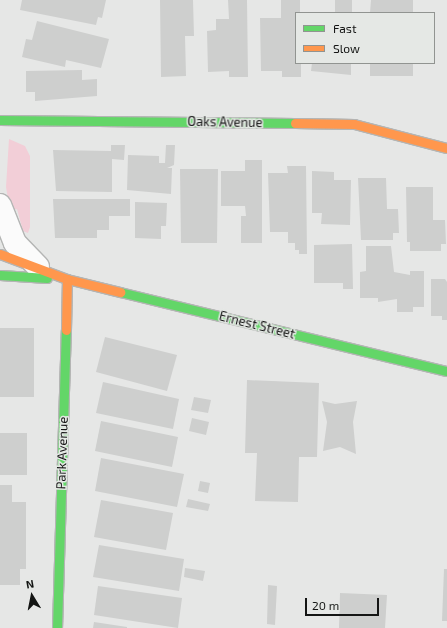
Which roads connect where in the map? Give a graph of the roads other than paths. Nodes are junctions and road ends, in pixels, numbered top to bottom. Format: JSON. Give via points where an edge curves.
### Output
{"nodes":[{"id":1,"x":0,"y":120,"type":"edge"},
{"id":2,"x":447,"y":148,"type":"edge"},
{"id":3,"x":0,"y":205,"type":"edge"},
{"id":4,"x":0,"y":254,"type":"edge"},
{"id":5,"x":38,"y":267,"type":"junction"},
{"id":6,"x":0,"y":275,"type":"edge"},
{"id":7,"x":67,"y":279,"type":"junction"},
{"id":8,"x":447,"y":371,"type":"edge"},
{"id":9,"x":57,"y":628,"type":"edge"}],
"edges":[{"from":1,"to":2,"type":"street","name":"Oaks Avenue","via":[[354,124]]},
{"from":3,"to":5,"type":"street","via":[[15,243]]},
{"from":4,"to":5,"type":"street","name":"Ernest Street"},
{"from":5,"to":7,"type":"street","name":"Ernest Street"},
{"from":6,"to":7,"type":"street","name":"Ernest Street"},
{"from":7,"to":8,"type":"street","name":"Ernest Street"},
{"from":7,"to":9,"type":"street","name":"Park Avenue"}]}
